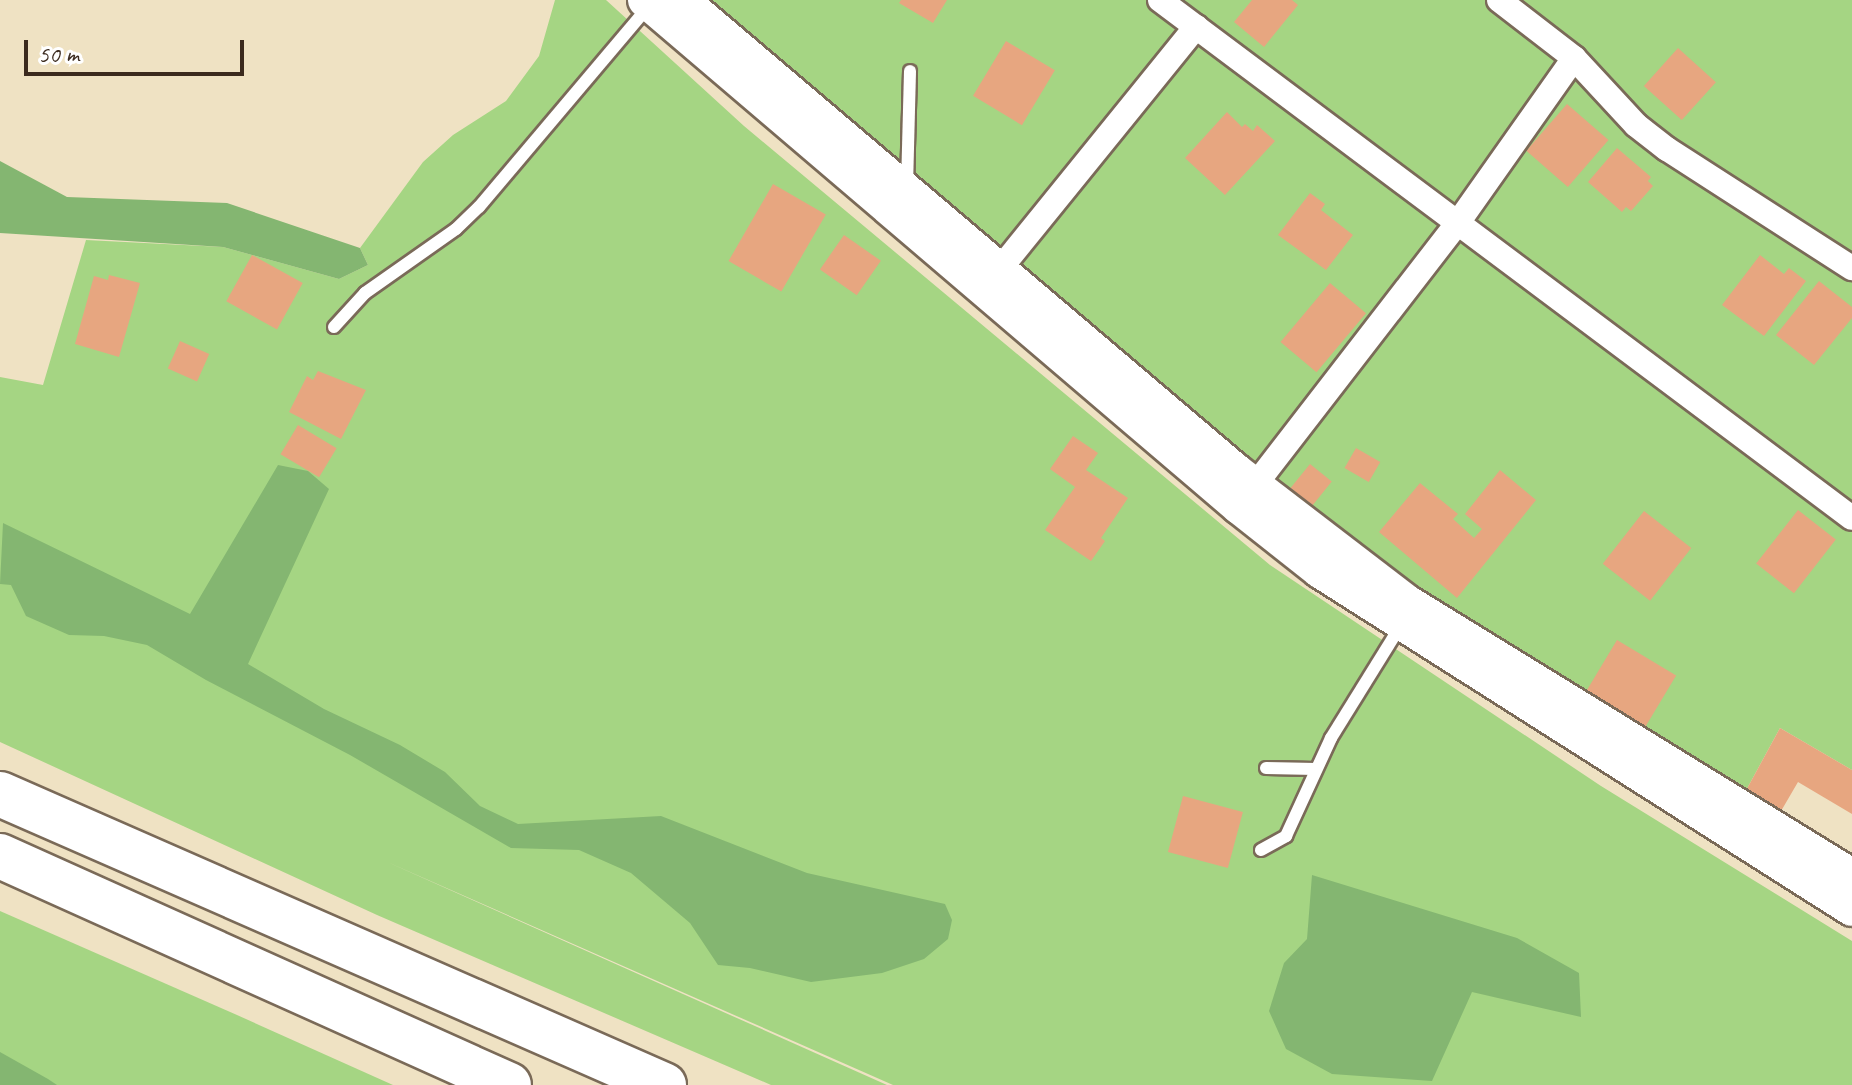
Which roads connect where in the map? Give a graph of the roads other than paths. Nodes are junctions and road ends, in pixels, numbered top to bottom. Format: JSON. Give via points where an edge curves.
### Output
{"nodes":[{"id":1,"x":1160,"y":0,"type":"edge"},
{"id":2,"x":1499,"y":0,"type":"edge"},
{"id":3,"x":671,"y":5,"type":"edge"},
{"id":4,"x":1193,"y":15,"type":"edge"},
{"id":5,"x":1574,"y":58,"type":"junction"},
{"id":6,"x":910,"y":71,"type":"dead end"},
{"id":7,"x":907,"y":191,"type":"junction"},
{"id":8,"x":1457,"y":224,"type":"junction"},
{"id":9,"x":906,"y":225,"type":"junction"},
{"id":10,"x":1852,"y":268,"type":"edge"},
{"id":11,"x":992,"y":279,"type":"junction"},
{"id":12,"x":334,"y":327,"type":"dead end"},
{"id":13,"x":1247,"y":496,"type":"junction"},
{"id":14,"x":1852,"y":518,"type":"edge"},
{"id":15,"x":1401,"y":625,"type":"junction"},
{"id":16,"x":1266,"y":768,"type":"dead end"},
{"id":17,"x":1316,"y":769,"type":"junction"},
{"id":18,"x":0,"y":794,"type":"edge"},
{"id":19,"x":1261,"y":850,"type":"dead end"},
{"id":20,"x":0,"y":856,"type":"edge"},
{"id":21,"x":1852,"y":876,"type":"edge"},
{"id":22,"x":1852,"y":909,"type":"edge"},
{"id":23,"x":509,"y":1085,"type":"edge"},
{"id":24,"x":664,"y":1085,"type":"edge"}],
"edges":[{"from":1,"to":4,"type":"street"},
{"from":2,"to":5,"type":"street"},
{"from":3,"to":7,"type":"main road"},
{"from":3,"to":9,"type":"main road"},
{"from":3,"to":12,"type":"lane","via":[[479,207],[434,246],[365,293]]},
{"from":4,"to":8,"type":"street"},
{"from":4,"to":11,"type":"street"},
{"from":5,"to":8,"type":"street"},
{"from":5,"to":10,"type":"street","via":[[1636,125],[1667,149]]},
{"from":6,"to":7,"type":"lane"},
{"from":7,"to":9,"type":"lane"},
{"from":7,"to":11,"type":"main road"},
{"from":8,"to":13,"type":"street"},
{"from":8,"to":14,"type":"street"},
{"from":9,"to":11,"type":"main road"},
{"from":11,"to":13,"type":"main road"},
{"from":13,"to":15,"type":"main road","via":[[1320,571]]},
{"from":13,"to":21,"type":"main road","via":[[1407,602]]},
{"from":15,"to":17,"type":"lane"},
{"from":15,"to":22,"type":"main road"},
{"from":16,"to":17,"type":"lane"},
{"from":17,"to":19,"type":"lane","via":[[1286,836]]},
{"from":18,"to":24,"type":"highway"},
{"from":20,"to":23,"type":"highway"}]}
